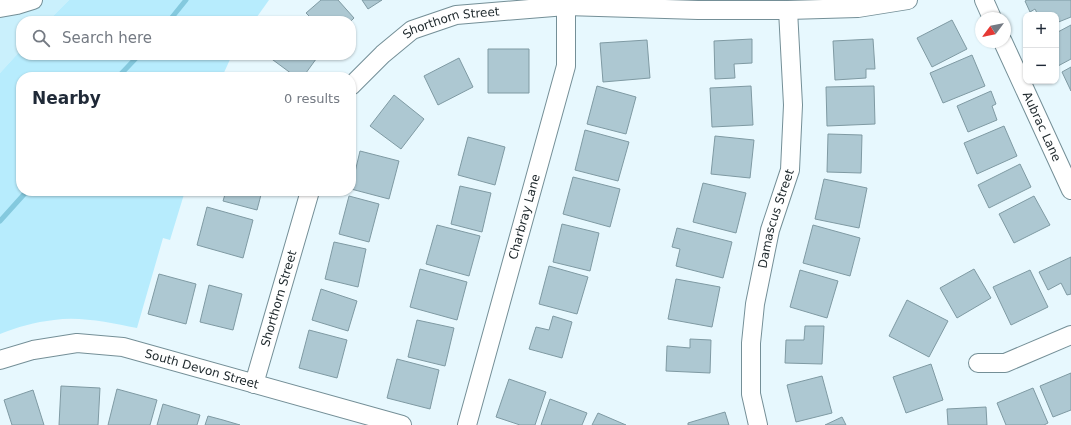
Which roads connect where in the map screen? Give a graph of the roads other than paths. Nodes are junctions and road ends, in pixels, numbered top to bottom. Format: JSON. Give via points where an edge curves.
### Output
{"nodes":[{"id":1,"x":908,"y":0,"type":"edge"},
{"id":2,"x":984,"y":0,"type":"edge"},
{"id":3,"x":566,"y":6,"type":"junction"},
{"id":4,"x":788,"y":10,"type":"junction"},
{"id":5,"x":989,"y":12,"type":"edge"},
{"id":6,"x":1006,"y":48,"type":"edge"},
{"id":7,"x":356,"y":81,"type":"edge"},
{"id":8,"x":1071,"y":190,"type":"edge"},
{"id":9,"x":309,"y":196,"type":"edge"},
{"id":10,"x":1071,"y":335,"type":"edge"},
{"id":11,"x":0,"y":360,"type":"edge"},
{"id":12,"x":978,"y":363,"type":"dead end"},
{"id":13,"x":254,"y":384,"type":"junction"},
{"id":14,"x":402,"y":425,"type":"edge"},
{"id":15,"x":467,"y":425,"type":"edge"},
{"id":16,"x":758,"y":425,"type":"edge"}],
"edges":[{"from":1,"to":4,"type":"street","name":"Shorthorn Street","via":[[858,8]]},
{"from":2,"to":5,"type":"street"},
{"from":3,"to":4,"type":"street","name":"Shorthorn Street"},
{"from":3,"to":7,"type":"street","name":"Shorthorn Street","via":[[456,15],[412,30]]},
{"from":3,"to":15,"type":"street","name":"Charbray Lane","via":[[566,66]]},
{"from":4,"to":16,"type":"street","name":"Damascus Street","via":[[792,105],[790,170],[770,230],[755,304],[751,394]]},
{"from":6,"to":8,"type":"street","name":"Aubrac Lane"},
{"from":9,"to":13,"type":"street","name":"Shorthorn Street"},
{"from":10,"to":12,"type":"street","via":[[1005,363]]},
{"from":11,"to":13,"type":"street","name":"South Devon Street","via":[[33,350],[77,343],[123,347]]},
{"from":13,"to":14,"type":"street","name":"South Devon Street"}]}
